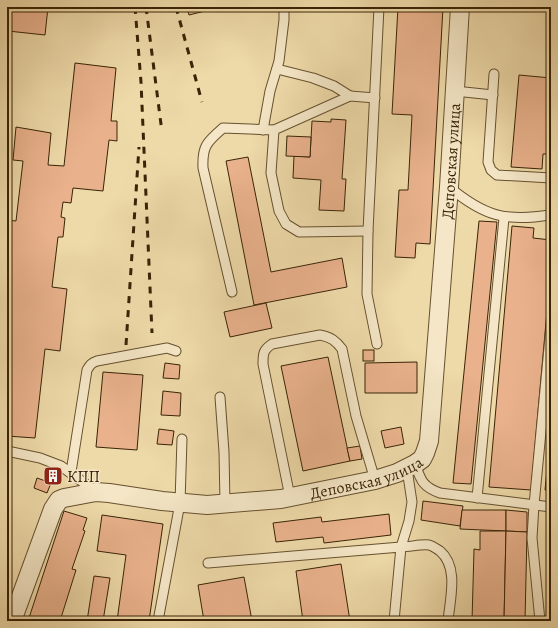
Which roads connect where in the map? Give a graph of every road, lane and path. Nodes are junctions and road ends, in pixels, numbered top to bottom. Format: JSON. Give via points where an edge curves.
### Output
{"nodes":[{"id":1,"x":284,"y":7,"type":"edge"},
{"id":2,"x":379,"y":7,"type":"edge"},
{"id":3,"x":460,"y":7,"type":"edge"},
{"id":4,"x":277,"y":69,"type":"junction"},
{"id":5,"x":494,"y":74,"type":"dead end"},
{"id":6,"x":455,"y":91,"type":"junction"},
{"id":7,"x":493,"y":95,"type":"junction"},
{"id":8,"x":350,"y":96,"type":"junction"},
{"id":9,"x":376,"y":98,"type":"junction"},
{"id":10,"x":263,"y":130,"type":"junction"},
{"id":11,"x":274,"y":130,"type":"junction"},
{"id":12,"x":551,"y":178,"type":"edge"},
{"id":13,"x":449,"y":187,"type":"junction"},
{"id":14,"x":551,"y":215,"type":"edge"},
{"id":15,"x":504,"y":218,"type":"junction"},
{"id":16,"x":368,"y":230,"type":"junction"},
{"id":17,"x":232,"y":292,"type":"dead end"},
{"id":18,"x":551,"y":327,"type":"edge"},
{"id":19,"x":377,"y":344,"type":"dead end"},
{"id":20,"x":176,"y":351,"type":"dead end"},
{"id":21,"x":220,"y":397,"type":"dead end"},
{"id":22,"x":182,"y":438,"type":"dead end"},
{"id":23,"x":7,"y":451,"type":"edge"},
{"id":24,"x":411,"y":466,"type":"junction"},
{"id":25,"x":71,"y":472,"type":"junction"},
{"id":26,"x":375,"y":480,"type":"junction"},
{"id":27,"x":96,"y":492,"type":"junction"},
{"id":28,"x":290,"y":497,"type":"junction"},
{"id":29,"x":477,"y":498,"type":"junction"},
{"id":30,"x":180,"y":503,"type":"junction"},
{"id":31,"x":225,"y":504,"type":"junction"},
{"id":32,"x":534,"y":505,"type":"junction"},
{"id":33,"x":551,"y":507,"type":"edge"},
{"id":34,"x":402,"y":547,"type":"junction"},
{"id":35,"x":208,"y":562,"type":"dead end"},
{"id":36,"x":12,"y":621,"type":"edge"},
{"id":37,"x":158,"y":621,"type":"edge"},
{"id":38,"x":394,"y":621,"type":"edge"},
{"id":39,"x":448,"y":621,"type":"edge"},
{"id":40,"x":540,"y":621,"type":"edge"}],
"edges":[{"from":1,"to":4,"type":"lane"},
{"from":2,"to":9,"type":"lane"},
{"from":3,"to":6,"type":"street","name":"Деповская улица"},
{"from":4,"to":8,"type":"lane","via":[[327,83]]},
{"from":4,"to":10,"type":"lane"},
{"from":5,"to":7,"type":"lane"},
{"from":6,"to":7,"type":"lane"},
{"from":6,"to":13,"type":"street","name":"Деповская улица"},
{"from":7,"to":12,"type":"lane","via":[[488,162],[491,170],[497,175]]},
{"from":8,"to":9,"type":"lane"},
{"from":8,"to":11,"type":"lane"},
{"from":9,"to":16,"type":"lane"},
{"from":10,"to":11,"type":"lane"},
{"from":10,"to":17,"type":"lane","via":[[223,128],[208,141],[203,155],[203,168]]},
{"from":11,"to":16,"type":"lane","via":[[271,173],[280,211],[286,224],[299,232]]},
{"from":13,"to":15,"type":"lane","via":[[467,202]]},
{"from":13,"to":24,"type":"street","name":"Деповская улица","via":[[429,441],[422,459]]},
{"from":14,"to":15,"type":"lane"},
{"from":15,"to":29,"type":"lane"},
{"from":16,"to":19,"type":"lane","via":[[367,294]]},
{"from":18,"to":32,"type":"lane"},
{"from":20,"to":25,"type":"lane","via":[[167,348],[97,361],[90,365],[87,370]]},
{"from":21,"to":31,"type":"lane"},
{"from":22,"to":30,"type":"lane"},
{"from":23,"to":25,"type":"lane","via":[[40,458]]},
{"from":24,"to":26,"type":"street","name":"Деповская улица"},
{"from":24,"to":29,"type":"lane","via":[[431,490]]},
{"from":24,"to":34,"type":"lane","via":[[412,502]]},
{"from":25,"to":27,"type":"lane"},
{"from":26,"to":28,"type":"street","name":"Деповская улица"},
{"from":26,"to":28,"type":"lane","via":[[356,416],[342,350],[335,340],[320,335],[272,344],[266,348],[263,364]]},
{"from":27,"to":30,"type":"street","name":"Деповская улица"},
{"from":27,"to":36,"type":"street","name":"Деповская улица","via":[[70,496],[56,503]]},
{"from":28,"to":31,"type":"street","name":"Деповская улица"},
{"from":29,"to":32,"type":"lane"},
{"from":30,"to":31,"type":"street","name":"Деповская улица"},
{"from":30,"to":37,"type":"lane"},
{"from":32,"to":33,"type":"lane"},
{"from":32,"to":40,"type":"lane","via":[[532,538]]},
{"from":34,"to":35,"type":"lane"},
{"from":34,"to":38,"type":"lane"},
{"from":34,"to":39,"type":"lane","via":[[430,545],[446,556],[451,566],[452,586]]}]}
